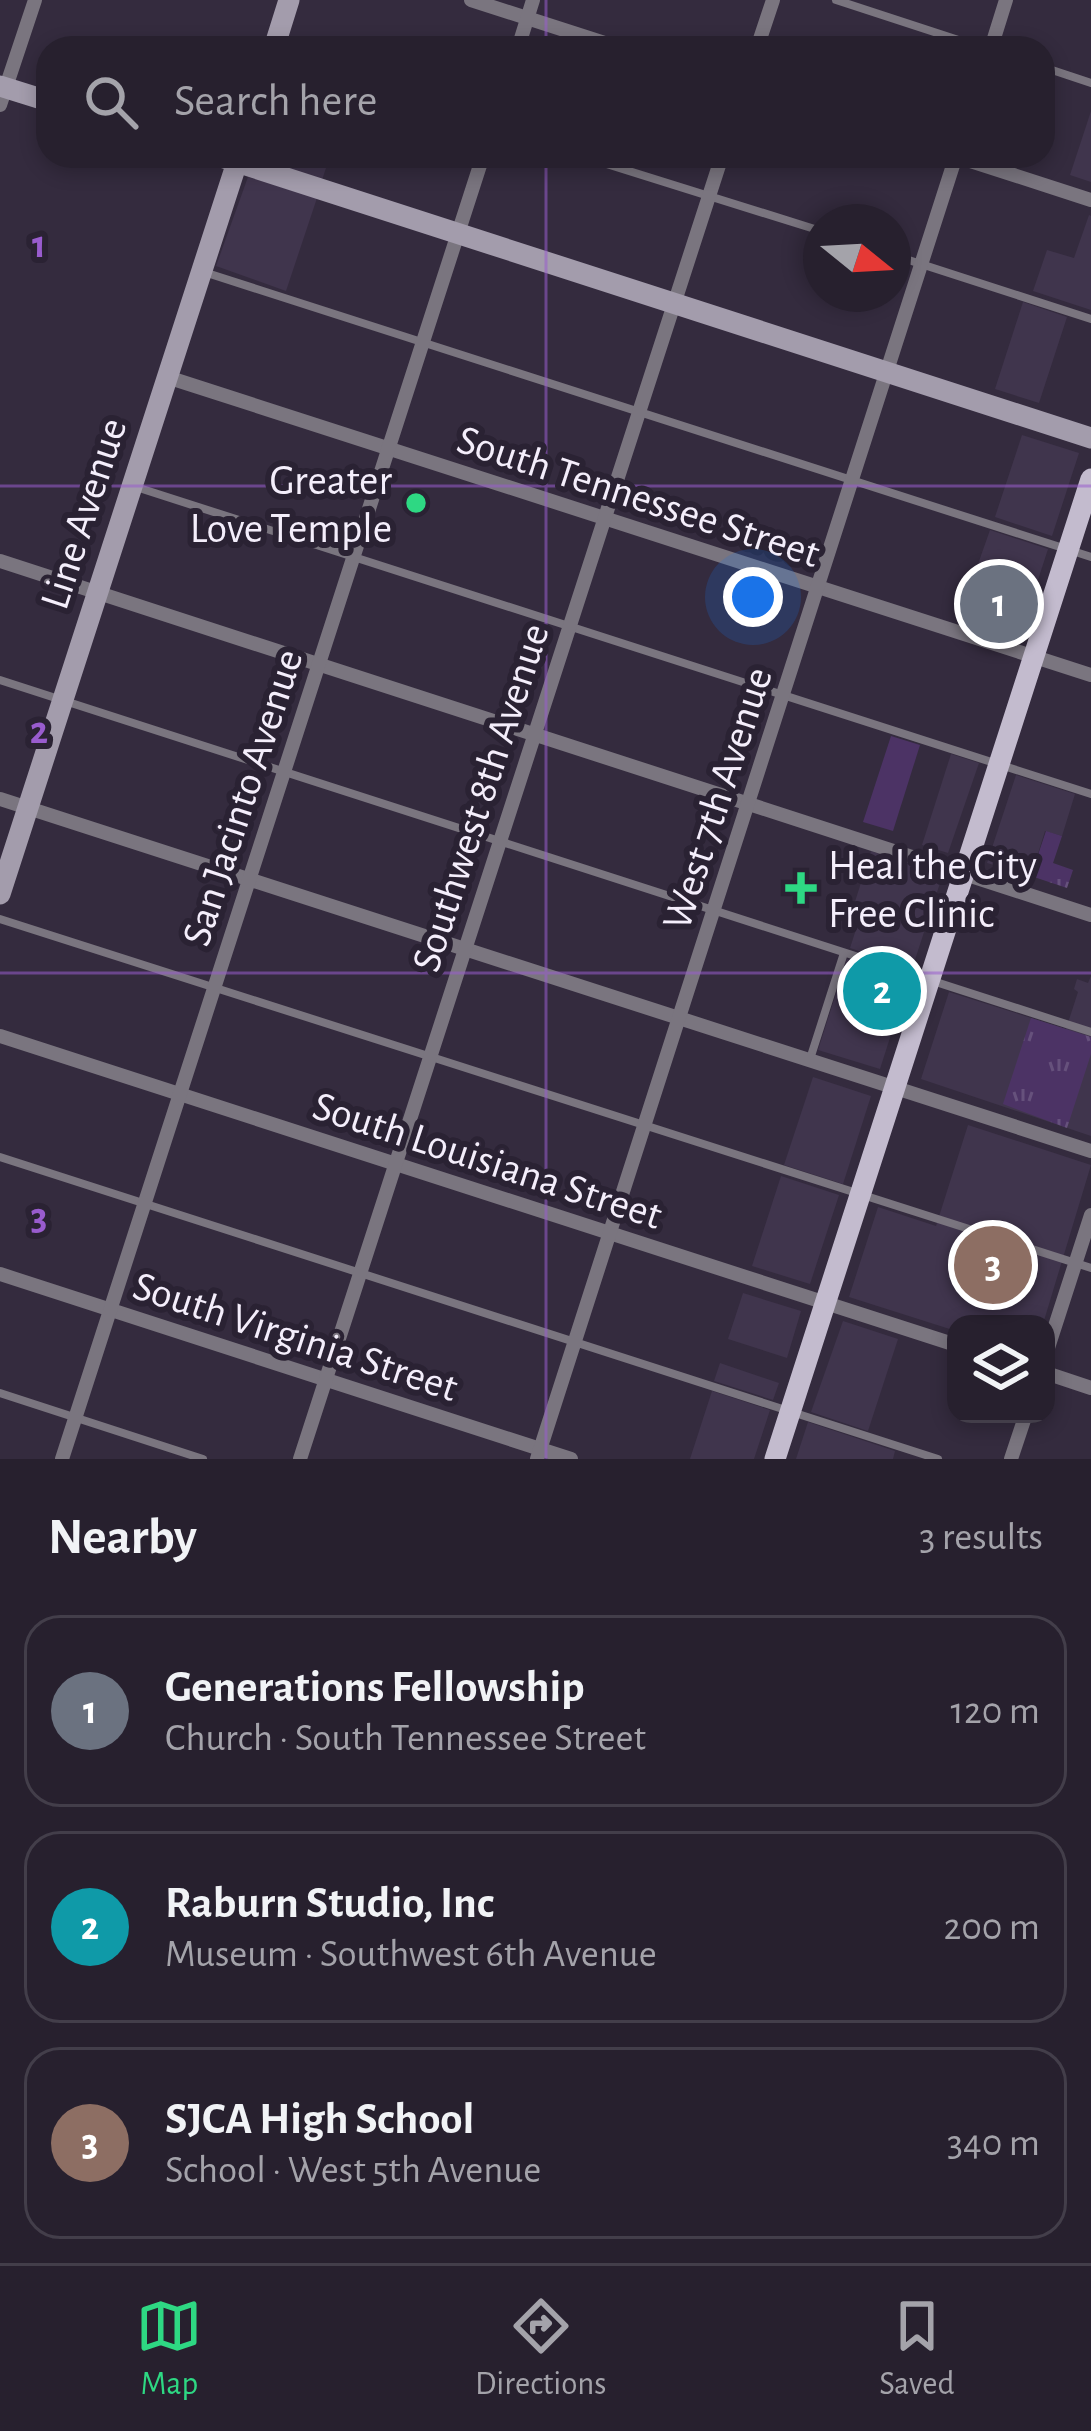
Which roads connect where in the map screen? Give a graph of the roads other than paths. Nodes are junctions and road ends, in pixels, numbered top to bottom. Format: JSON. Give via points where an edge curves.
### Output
{"nodes":[{"id":1,"x":35,"y":0,"type":"edge"},
{"id":2,"x":290,"y":0,"type":"edge"},
{"id":3,"x":471,"y":0,"type":"edge"},
{"id":4,"x":533,"y":0,"type":"edge"},
{"id":5,"x":772,"y":0,"type":"edge"},
{"id":6,"x":836,"y":0,"type":"edge"},
{"id":7,"x":1006,"y":0,"type":"edge"},
{"id":8,"x":527,"y":18,"type":"junction"},
{"id":9,"x":278,"y":36,"type":"edge"},
{"id":10,"x":522,"y":36,"type":"edge"},
{"id":11,"x":583,"y":36,"type":"edge"},
{"id":12,"x":761,"y":36,"type":"edge"},
{"id":13,"x":949,"y":36,"type":"edge"},
{"id":14,"x":992,"y":36,"type":"edge"},
{"id":15,"x":1055,"y":72,"type":"edge"},
{"id":16,"x":1091,"y":83,"type":"edge"},
{"id":17,"x":2,"y":93,"type":"edge"},
{"id":18,"x":36,"y":99,"type":"edge"},
{"id":19,"x":228,"y":168,"type":"edge"},
{"id":20,"x":261,"y":168,"type":"edge"},
{"id":21,"x":479,"y":168,"type":"edge"},
{"id":22,"x":621,"y":168,"type":"edge"},
{"id":23,"x":718,"y":168,"type":"edge"},
{"id":24,"x":952,"y":168,"type":"edge"},
{"id":25,"x":993,"y":168,"type":"edge"},
{"id":26,"x":710,"y":195,"type":"junction"},
{"id":27,"x":1091,"y":200,"type":"edge"},
{"id":28,"x":803,"y":225,"type":"edge"},
{"id":29,"x":458,"y":233,"type":"junction"},
{"id":30,"x":911,"y":261,"type":"edge"},
{"id":31,"x":921,"y":264,"type":"junction"},
{"id":32,"x":202,"y":272,"type":"junction"},
{"id":33,"x":674,"y":303,"type":"junction"},
{"id":34,"x":1091,"y":319,"type":"edge"},
{"id":35,"x":422,"y":342,"type":"junction"},
{"id":36,"x":887,"y":372,"type":"junction"},
{"id":37,"x":167,"y":377,"type":"junction"},
{"id":38,"x":640,"y":410,"type":"junction"},
{"id":39,"x":1091,"y":438,"type":"edge"},
{"id":40,"x":388,"y":448,"type":"junction"},
{"id":41,"x":852,"y":478,"type":"junction"},
{"id":42,"x":1091,"y":478,"type":"edge"},
{"id":43,"x":132,"y":486,"type":"junction"},
{"id":44,"x":605,"y":518,"type":"junction"},
{"id":45,"x":1068,"y":550,"type":"junction"},
{"id":46,"x":1091,"y":557,"type":"edge"},
{"id":47,"x":352,"y":558,"type":"junction"},
{"id":48,"x":0,"y":561,"type":"edge"},
{"id":49,"x":818,"y":587,"type":"junction"},
{"id":50,"x":98,"y":593,"type":"junction"},
{"id":51,"x":569,"y":626,"type":"junction"},
{"id":52,"x":1034,"y":657,"type":"junction"},
{"id":53,"x":319,"y":664,"type":"junction"},
{"id":54,"x":1091,"y":675,"type":"edge"},
{"id":55,"x":0,"y":680,"type":"edge"},
{"id":56,"x":783,"y":694,"type":"junction"},
{"id":57,"x":63,"y":700,"type":"junction"},
{"id":58,"x":533,"y":733,"type":"junction"},
{"id":59,"x":999,"y":764,"type":"junction"},
{"id":60,"x":284,"y":771,"type":"junction"},
{"id":61,"x":1091,"y":794,"type":"edge"},
{"id":62,"x":0,"y":799,"type":"edge"},
{"id":63,"x":748,"y":803,"type":"junction"},
{"id":64,"x":28,"y":808,"type":"junction"},
{"id":65,"x":500,"y":841,"type":"junction"},
{"id":66,"x":964,"y":874,"type":"junction"},
{"id":67,"x":250,"y":880,"type":"junction"},
{"id":68,"x":0,"y":894,"type":"edge"},
{"id":69,"x":715,"y":910,"type":"junction"},
{"id":70,"x":1091,"y":915,"type":"edge"},
{"id":71,"x":0,"y":919,"type":"edge"},
{"id":72,"x":464,"y":949,"type":"junction"},
{"id":73,"x":844,"y":952,"type":"junction"},
{"id":74,"x":929,"y":980,"type":"junction"},
{"id":75,"x":214,"y":988,"type":"junction"},
{"id":76,"x":680,"y":1018,"type":"junction"},
{"id":77,"x":1091,"y":1032,"type":"edge"},
{"id":78,"x":0,"y":1036,"type":"edge"},
{"id":79,"x":429,"y":1057,"type":"junction"},
{"id":80,"x":810,"y":1060,"type":"junction"},
{"id":81,"x":895,"y":1088,"type":"junction"},
{"id":82,"x":180,"y":1094,"type":"junction"},
{"id":83,"x":645,"y":1126,"type":"junction"},
{"id":84,"x":1091,"y":1151,"type":"edge"},
{"id":85,"x":0,"y":1157,"type":"edge"},
{"id":86,"x":395,"y":1164,"type":"junction"},
{"id":87,"x":860,"y":1195,"type":"junction"},
{"id":88,"x":145,"y":1203,"type":"junction"},
{"id":89,"x":1091,"y":1216,"type":"edge"},
{"id":90,"x":610,"y":1233,"type":"junction"},
{"id":91,"x":1075,"y":1263,"type":"junction"},
{"id":92,"x":1091,"y":1268,"type":"edge"},
{"id":93,"x":360,"y":1272,"type":"junction"},
{"id":94,"x":0,"y":1274,"type":"edge"},
{"id":95,"x":825,"y":1302,"type":"junction"},
{"id":96,"x":110,"y":1310,"type":"junction"},
{"id":97,"x":1055,"y":1326,"type":"edge"},
{"id":98,"x":575,"y":1341,"type":"junction"},
{"id":99,"x":947,"y":1342,"type":"edge"},
{"id":100,"x":1055,"y":1376,"type":"edge"},
{"id":101,"x":326,"y":1380,"type":"junction"},
{"id":102,"x":1091,"y":1388,"type":"edge"},
{"id":103,"x":0,"y":1394,"type":"edge"},
{"id":104,"x":790,"y":1411,"type":"junction"},
{"id":105,"x":75,"y":1418,"type":"junction"},
{"id":106,"x":1023,"y":1423,"type":"edge"},
{"id":107,"x":539,"y":1454,"type":"edge"},
{"id":108,"x":62,"y":1459,"type":"edge"},
{"id":109,"x":203,"y":1459,"type":"edge"},
{"id":110,"x":300,"y":1459,"type":"edge"},
{"id":111,"x":571,"y":1459,"type":"edge"},
{"id":112,"x":775,"y":1459,"type":"edge"},
{"id":113,"x":938,"y":1459,"type":"edge"},
{"id":114,"x":1011,"y":1459,"type":"edge"}],
"edges":[{"from":1,"to":17,"type":"street"},
{"from":2,"to":9,"type":"street"},
{"from":3,"to":8,"type":"street"},
{"from":4,"to":8,"type":"street"},
{"from":5,"to":12,"type":"street"},
{"from":6,"to":13,"type":"lane"},
{"from":7,"to":14,"type":"street"},
{"from":8,"to":10,"type":"street"},
{"from":8,"to":11,"type":"street"},
{"from":15,"to":16,"type":"lane"},
{"from":17,"to":18,"type":"street"},
{"from":19,"to":32,"type":"street","name":"Line Avenue"},
{"from":20,"to":29,"type":"street"},
{"from":21,"to":29,"type":"street","name":"San Jacinto Avenue"},
{"from":22,"to":26,"type":"lane"},
{"from":23,"to":26,"type":"street","name":"Southwest 8th Avenue"},
{"from":24,"to":31,"type":"street","name":"West 7th Avenue"},
{"from":25,"to":27,"type":"street"},
{"from":26,"to":28,"type":"lane"},
{"from":26,"to":33,"type":"street","name":"Southwest 8th Avenue"},
{"from":29,"to":33,"type":"street"},
{"from":29,"to":35,"type":"street","name":"San Jacinto Avenue"},
{"from":30,"to":31,"type":"lane"},
{"from":31,"to":34,"type":"lane"},
{"from":31,"to":36,"type":"street","name":"West 7th Avenue"},
{"from":32,"to":35,"type":"lane"},
{"from":32,"to":37,"type":"street","name":"Line Avenue"},
{"from":33,"to":36,"type":"street"},
{"from":33,"to":38,"type":"street","name":"Southwest 8th Avenue"},
{"from":35,"to":38,"type":"lane"},
{"from":35,"to":40,"type":"street","name":"San Jacinto Avenue"},
{"from":36,"to":39,"type":"street"},
{"from":36,"to":41,"type":"street","name":"West 7th Avenue"},
{"from":37,"to":40,"type":"street","name":"South Tennessee Street"},
{"from":37,"to":43,"type":"street","name":"Line Avenue"},
{"from":38,"to":41,"type":"lane"},
{"from":38,"to":44,"type":"street","name":"Southwest 8th Avenue"},
{"from":40,"to":44,"type":"street","name":"South Tennessee Street"},
{"from":40,"to":47,"type":"street","name":"San Jacinto Avenue"},
{"from":41,"to":45,"type":"lane"},
{"from":41,"to":49,"type":"street","name":"West 7th Avenue"},
{"from":42,"to":45,"type":"main road"},
{"from":43,"to":47,"type":"lane"},
{"from":43,"to":50,"type":"street","name":"Line Avenue"},
{"from":44,"to":49,"type":"street","name":"South Tennessee Street"},
{"from":44,"to":51,"type":"street","name":"Southwest 8th Avenue"},
{"from":45,"to":46,"type":"lane"},
{"from":45,"to":52,"type":"main road"},
{"from":47,"to":51,"type":"lane"},
{"from":47,"to":53,"type":"street","name":"San Jacinto Avenue"},
{"from":48,"to":50,"type":"street"},
{"from":49,"to":52,"type":"street","name":"South Tennessee Street"},
{"from":49,"to":56,"type":"street","name":"West 7th Avenue"},
{"from":50,"to":53,"type":"street"},
{"from":50,"to":57,"type":"street","name":"Line Avenue"},
{"from":51,"to":56,"type":"lane"},
{"from":51,"to":58,"type":"street","name":"Southwest 8th Avenue"},
{"from":52,"to":54,"type":"street","name":"South Tennessee Street"},
{"from":52,"to":59,"type":"main road"},
{"from":53,"to":58,"type":"street"},
{"from":53,"to":60,"type":"street","name":"San Jacinto Avenue"},
{"from":55,"to":57,"type":"lane"},
{"from":56,"to":59,"type":"lane"},
{"from":56,"to":63,"type":"street","name":"West 7th Avenue"},
{"from":57,"to":60,"type":"lane"},
{"from":57,"to":64,"type":"street","name":"Line Avenue"},
{"from":58,"to":63,"type":"street"},
{"from":58,"to":65,"type":"street","name":"Southwest 8th Avenue"},
{"from":59,"to":61,"type":"lane"},
{"from":59,"to":66,"type":"main road"},
{"from":60,"to":65,"type":"lane"},
{"from":60,"to":67,"type":"street","name":"San Jacinto Avenue"},
{"from":62,"to":64,"type":"street"},
{"from":63,"to":66,"type":"street"},
{"from":63,"to":69,"type":"street","name":"West 7th Avenue"},
{"from":64,"to":67,"type":"street"},
{"from":64,"to":68,"type":"street","name":"Line Avenue"},
{"from":65,"to":69,"type":"lane"},
{"from":65,"to":72,"type":"street","name":"Southwest 8th Avenue"},
{"from":66,"to":70,"type":"street"},
{"from":66,"to":74,"type":"main road"},
{"from":67,"to":72,"type":"street"},
{"from":67,"to":75,"type":"street","name":"San Jacinto Avenue"},
{"from":69,"to":73,"type":"lane"},
{"from":69,"to":76,"type":"street","name":"West 7th Avenue"},
{"from":71,"to":75,"type":"lane"},
{"from":72,"to":76,"type":"street"},
{"from":72,"to":79,"type":"street","name":"Southwest 8th Avenue"},
{"from":73,"to":74,"type":"lane"},
{"from":73,"to":80,"type":"lane"},
{"from":74,"to":77,"type":"lane"},
{"from":74,"to":81,"type":"main road"},
{"from":75,"to":79,"type":"lane"},
{"from":75,"to":82,"type":"street","name":"San Jacinto Avenue"},
{"from":76,"to":80,"type":"street"},
{"from":76,"to":83,"type":"street","name":"West 7th Avenue"},
{"from":78,"to":82,"type":"street","name":"South Louisiana Street"},
{"from":79,"to":83,"type":"lane"},
{"from":79,"to":86,"type":"street","name":"Southwest 8th Avenue"},
{"from":80,"to":81,"type":"street"},
{"from":81,"to":84,"type":"street"},
{"from":81,"to":87,"type":"main road"},
{"from":82,"to":86,"type":"street","name":"South Louisiana Street"},
{"from":82,"to":88,"type":"street","name":"San Jacinto Avenue"},
{"from":83,"to":87,"type":"lane"},
{"from":83,"to":90,"type":"street","name":"West 7th Avenue"},
{"from":85,"to":88,"type":"lane"},
{"from":86,"to":90,"type":"street","name":"South Louisiana Street"},
{"from":86,"to":93,"type":"street","name":"Southwest 8th Avenue"},
{"from":87,"to":91,"type":"lane"},
{"from":87,"to":95,"type":"main road"},
{"from":88,"to":93,"type":"lane"},
{"from":88,"to":96,"type":"street","name":"San Jacinto Avenue"},
{"from":89,"to":91,"type":"street"},
{"from":90,"to":95,"type":"street","name":"South Louisiana Street"},
{"from":90,"to":98,"type":"street","name":"West 7th Avenue"},
{"from":91,"to":92,"type":"lane"},
{"from":91,"to":97,"type":"street"},
{"from":93,"to":98,"type":"lane"},
{"from":93,"to":101,"type":"street","name":"Southwest 8th Avenue"},
{"from":94,"to":96,"type":"street","name":"South Virginia Street"},
{"from":95,"to":99,"type":"street","name":"South Louisiana Street"},
{"from":95,"to":104,"type":"main road"},
{"from":96,"to":101,"type":"street","name":"South Virginia Street"},
{"from":96,"to":105,"type":"street","name":"San Jacinto Avenue"},
{"from":98,"to":104,"type":"lane"},
{"from":98,"to":107,"type":"street","name":"West 7th Avenue"},
{"from":100,"to":102,"type":"street"},
{"from":101,"to":107,"type":"street","name":"South Virginia Street"},
{"from":101,"to":110,"type":"street","name":"Southwest 8th Avenue"},
{"from":103,"to":105,"type":"lane"},
{"from":104,"to":112,"type":"main road"},
{"from":104,"to":113,"type":"lane"},
{"from":105,"to":108,"type":"street","name":"San Jacinto Avenue"},
{"from":105,"to":109,"type":"lane"},
{"from":106,"to":114,"type":"street"},
{"from":107,"to":111,"type":"street","name":"South Virginia Street"}]}
